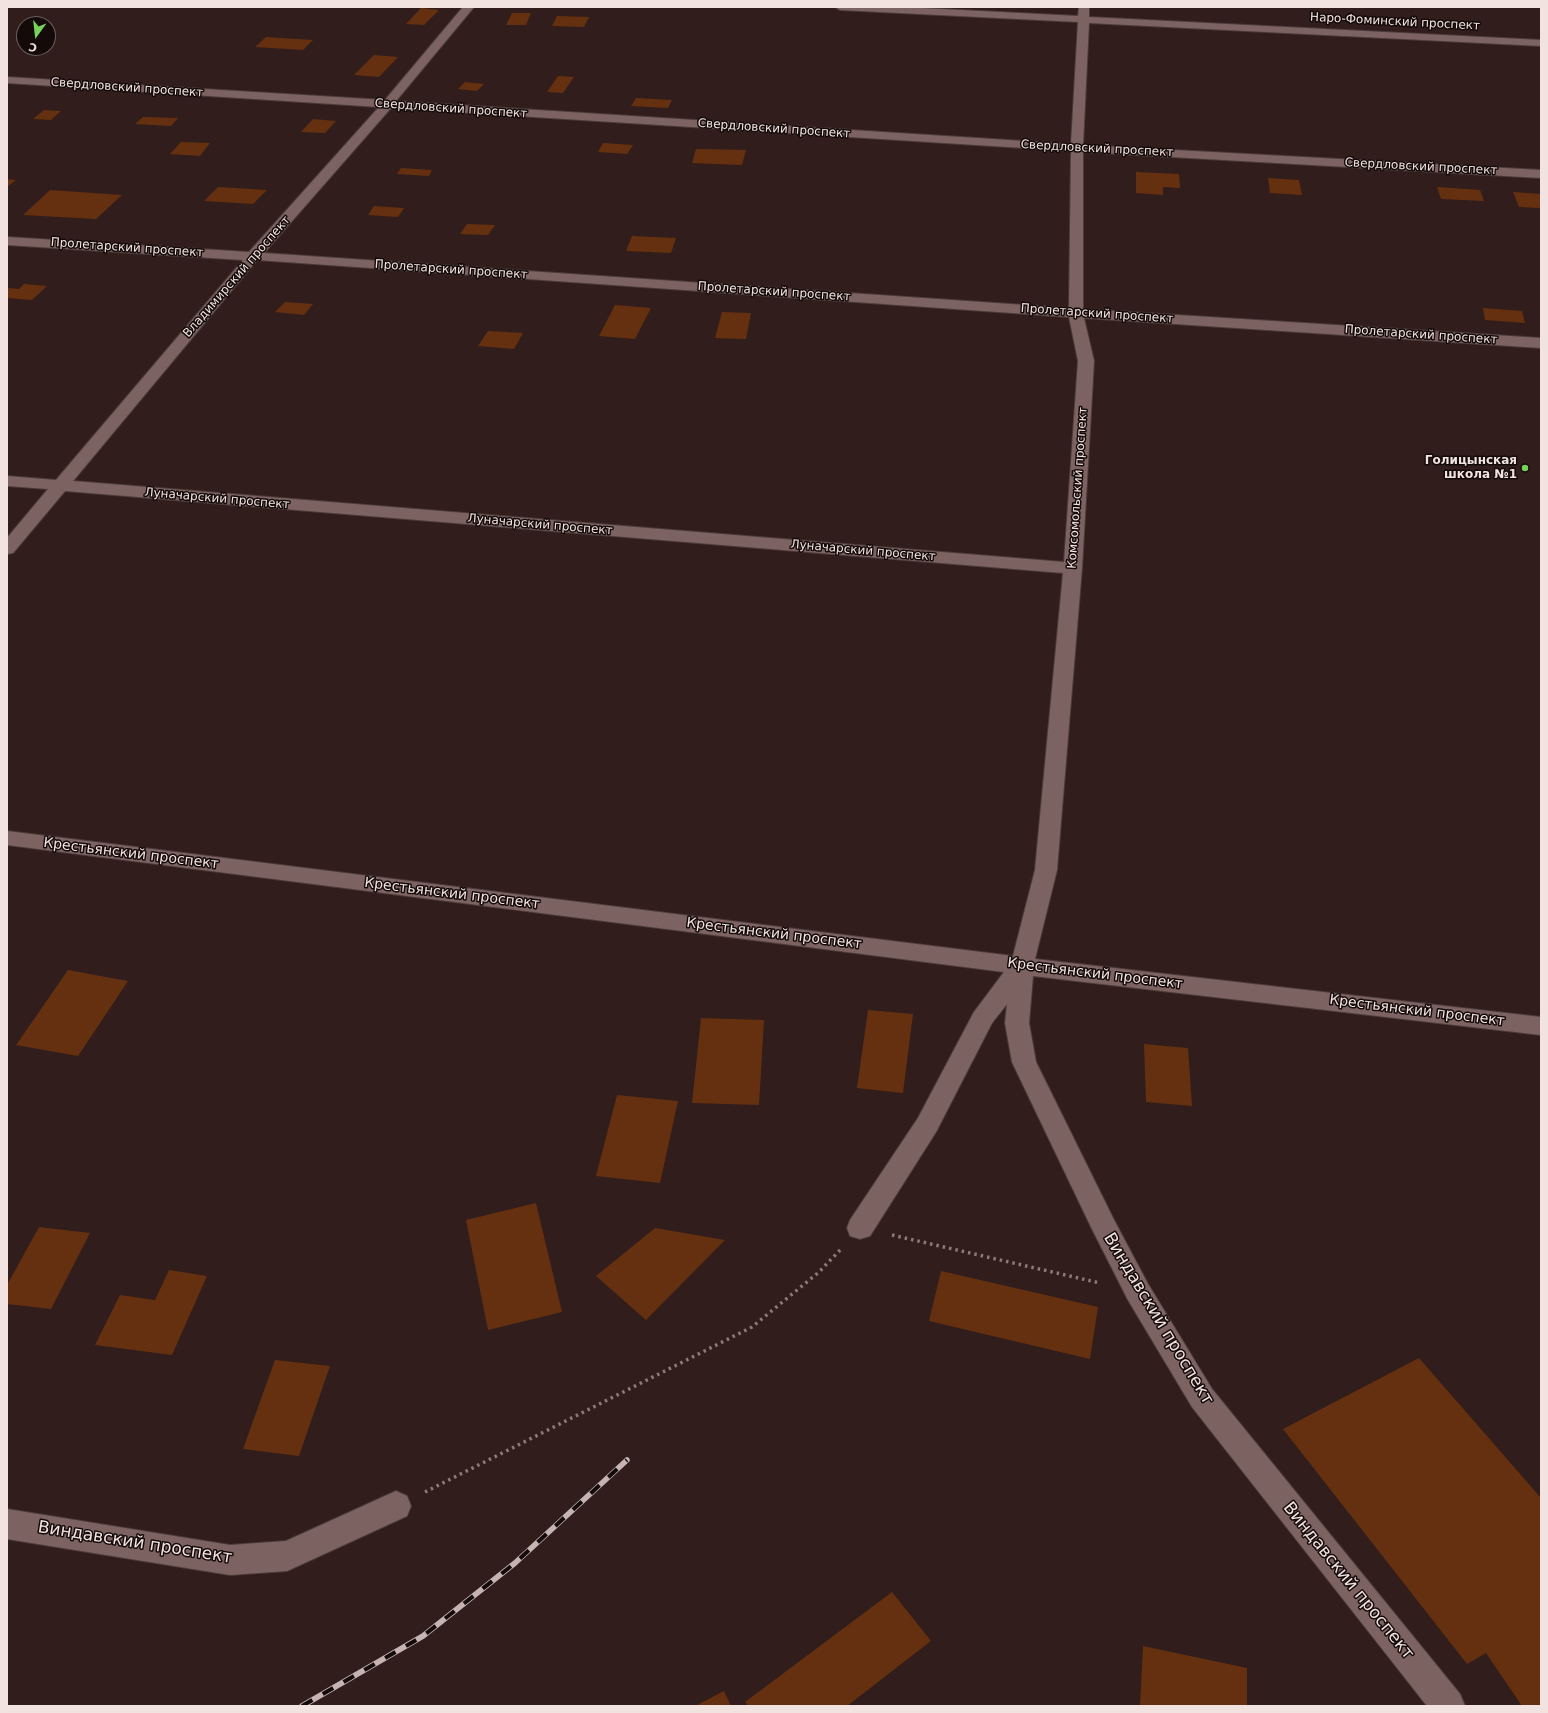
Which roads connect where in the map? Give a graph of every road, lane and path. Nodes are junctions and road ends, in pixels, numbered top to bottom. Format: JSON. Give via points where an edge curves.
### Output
{"nodes":[{"id":1,"x":469,"y":7,"type":"edge"},
{"id":2,"x":840,"y":7,"type":"edge"},
{"id":3,"x":1084,"y":13,"type":"edge"},
{"id":4,"x":1541,"y":43,"type":"edge"},
{"id":5,"x":7,"y":80,"type":"edge"},
{"id":6,"x":387,"y":105,"type":"junction"},
{"id":7,"x":1077,"y":148,"type":"junction"},
{"id":8,"x":1541,"y":174,"type":"edge"},
{"id":9,"x":7,"y":240,"type":"edge"},
{"id":10,"x":253,"y":256,"type":"junction"},
{"id":11,"x":1076,"y":313,"type":"junction"},
{"id":12,"x":1541,"y":342,"type":"edge"},
{"id":13,"x":7,"y":481,"type":"edge"},
{"id":14,"x":60,"y":486,"type":"junction"},
{"id":15,"x":7,"y":549,"type":"edge"},
{"id":16,"x":1073,"y":568,"type":"junction"},
{"id":17,"x":7,"y":838,"type":"edge"},
{"id":18,"x":1022,"y":966,"type":"junction"},
{"id":19,"x":1541,"y":1026,"type":"edge"},
{"id":20,"x":860,"y":1228,"type":"junction"},
{"id":21,"x":1138,"y":1292,"type":"junction"},
{"id":22,"x":396,"y":1506,"type":"joint"},
{"id":23,"x":7,"y":1524,"type":"edge"},
{"id":24,"x":1448,"y":1706,"type":"edge"}],
"edges":[{"from":1,"to":6,"type":"street","name":"Владимирский проспект"},
{"from":2,"to":3,"type":"street","name":"Наро-Фоминский проспект"},
{"from":3,"to":4,"type":"street","name":"Наро-Фоминский проспект"},
{"from":3,"to":7,"type":"street","name":"Комсомольский проспект"},
{"from":5,"to":6,"type":"street","name":"Свердловский проспект"},
{"from":6,"to":7,"type":"street","name":"Свердловский проспект"},
{"from":6,"to":10,"type":"street","name":"Владимирский проспект"},
{"from":7,"to":8,"type":"street","name":"Свердловский проспект"},
{"from":7,"to":11,"type":"street","name":"Комсомольский проспект"},
{"from":9,"to":10,"type":"street","name":"Пролетарский проспект"},
{"from":10,"to":11,"type":"street","name":"Пролетарский проспект"},
{"from":10,"to":14,"type":"street","name":"Владимирский проспект"},
{"from":11,"to":12,"type":"street","name":"Пролетарский проспект"},
{"from":11,"to":16,"type":"street","name":"Комсомольский проспект","via":[[1086,361]]},
{"from":13,"to":14,"type":"street","name":"Луначарский проспект"},
{"from":14,"to":15,"type":"street","name":"Владимирский проспект"},
{"from":14,"to":16,"type":"street","name":"Луначарский проспект"},
{"from":16,"to":18,"type":"street","name":"Комсомольский проспект","via":[[1046,870]]},
{"from":17,"to":18,"type":"street","name":"Крестьянский проспект"},
{"from":18,"to":19,"type":"street","name":"Крестьянский проспект"},
{"from":18,"to":20,"type":"street","via":[[983,1018],[927,1125]]},
{"from":18,"to":21,"type":"street","name":"Виндавский проспект","via":[[1017,1023],[1024,1062]]},
{"from":20,"to":21,"type":"path"},
{"from":20,"to":22,"type":"path","via":[[819,1272],[752,1327]]},
{"from":21,"to":24,"type":"street","name":"Виндавский проспект","via":[[1202,1398]]},
{"from":22,"to":23,"type":"street","name":"Виндавский проспект","via":[[287,1556],[230,1560]]}]}
